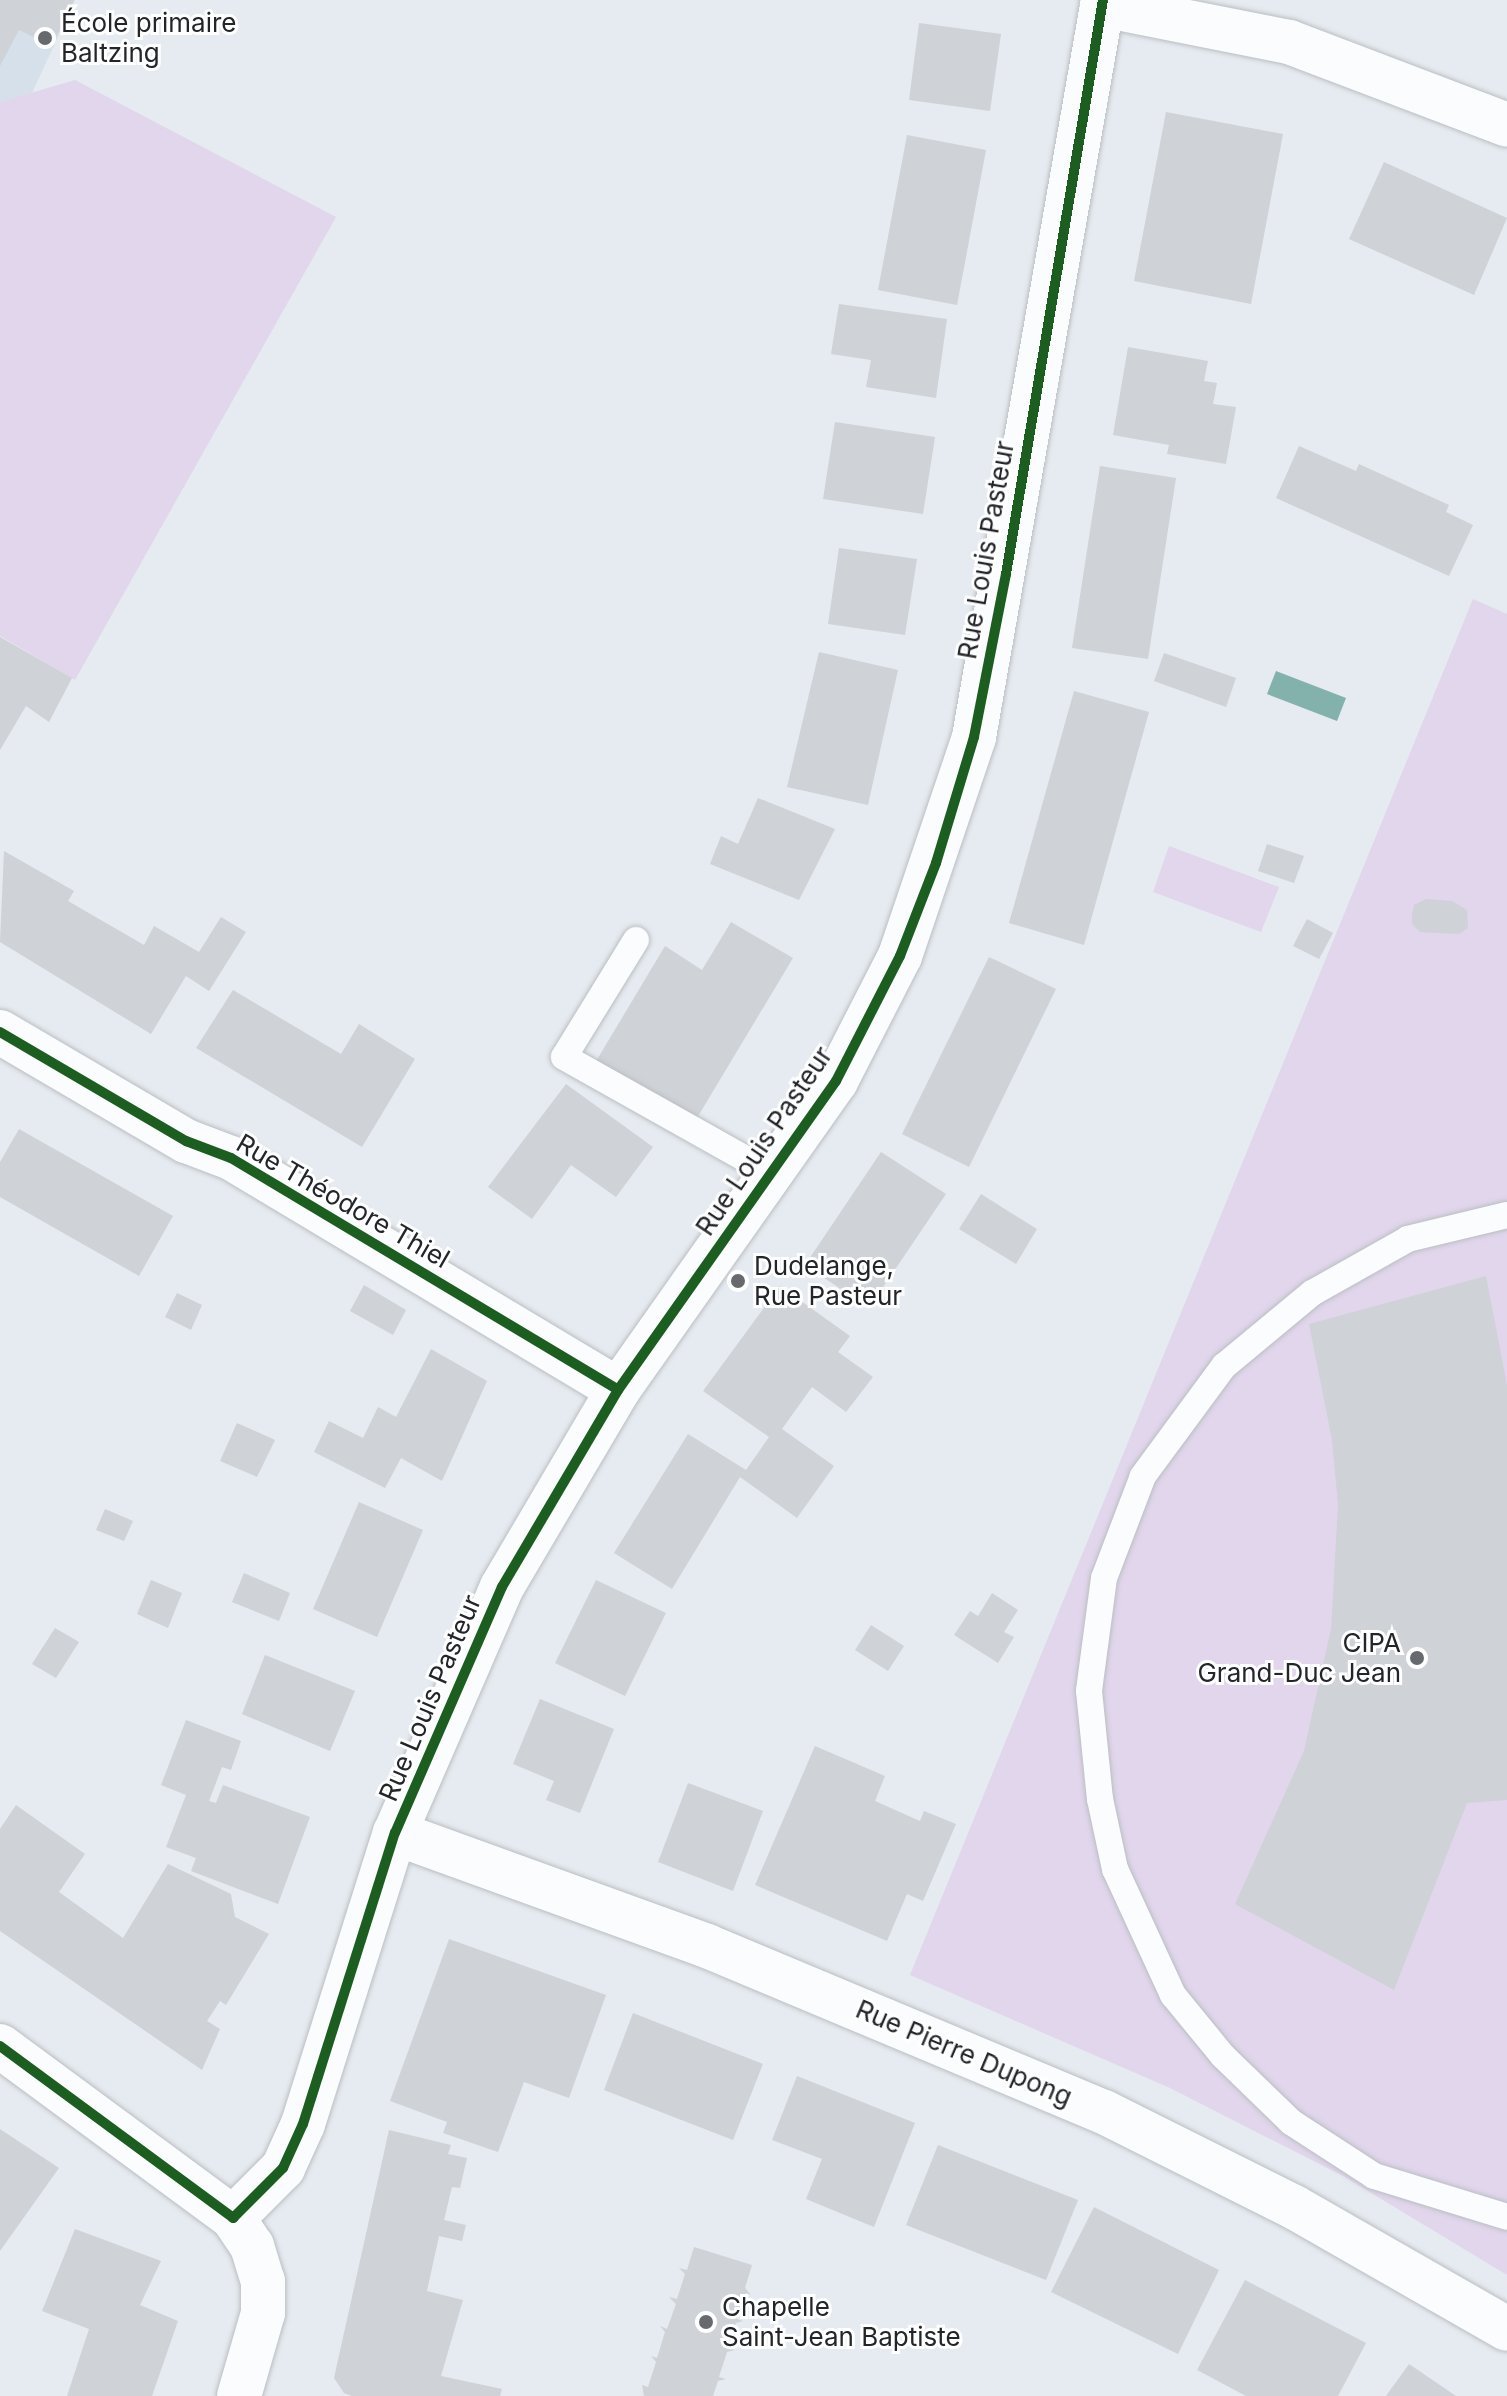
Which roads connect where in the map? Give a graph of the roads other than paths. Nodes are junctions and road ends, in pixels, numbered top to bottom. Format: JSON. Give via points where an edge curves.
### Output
{"nodes":[{"id":1,"x":1103,"y":3,"type":"edge"},
{"id":2,"x":1507,"y":125,"type":"edge"},
{"id":3,"x":636,"y":940,"type":"dead end"},
{"id":4,"x":0,"y":1032,"type":"edge"},
{"id":5,"x":771,"y":1173,"type":"junction"},
{"id":6,"x":1507,"y":1215,"type":"edge"},
{"id":7,"x":618,"y":1390,"type":"junction"},
{"id":8,"x":395,"y":1833,"type":"junction"},
{"id":9,"x":0,"y":2046,"type":"edge"},
{"id":10,"x":1507,"y":2217,"type":"edge"},
{"id":11,"x":233,"y":2218,"type":"junction"},
{"id":12,"x":1507,"y":2329,"type":"edge"},
{"id":13,"x":239,"y":2396,"type":"edge"}],
"edges":[{"from":1,"to":2,"type":"street","via":[[1289,42]]},
{"from":1,"to":5,"type":"street","name":"Rue Louis Pasteur","via":[[974,737],[900,956],[836,1081]]},
{"from":3,"to":5,"type":"lane","via":[[564,1057]]},
{"from":4,"to":7,"type":"street","name":"Rue Théodore Thiel","via":[[186,1141],[231,1158]]},
{"from":5,"to":7,"type":"street","name":"Rue Louis Pasteur"},
{"from":6,"to":10,"type":"lane","via":[[1408,1239],[1312,1293],[1224,1366],[1143,1476],[1104,1578],[1089,1691],[1100,1799],[1115,1869],[1173,1995],[1223,2056],[1291,2122],[1374,2176]]},
{"from":7,"to":8,"type":"street","name":"Rue Louis Pasteur","via":[[502,1587]]},
{"from":8,"to":11,"type":"street","name":"Rue Louis Pasteur","via":[[303,2124],[283,2168]]},
{"from":8,"to":12,"type":"street","name":"Rue Pierre Dupong","via":[[707,1946],[1104,2112],[1294,2207]]},
{"from":9,"to":11,"type":"street"},
{"from":11,"to":13,"type":"street","via":[[252,2246],[263,2281],[263,2313]]}]}
